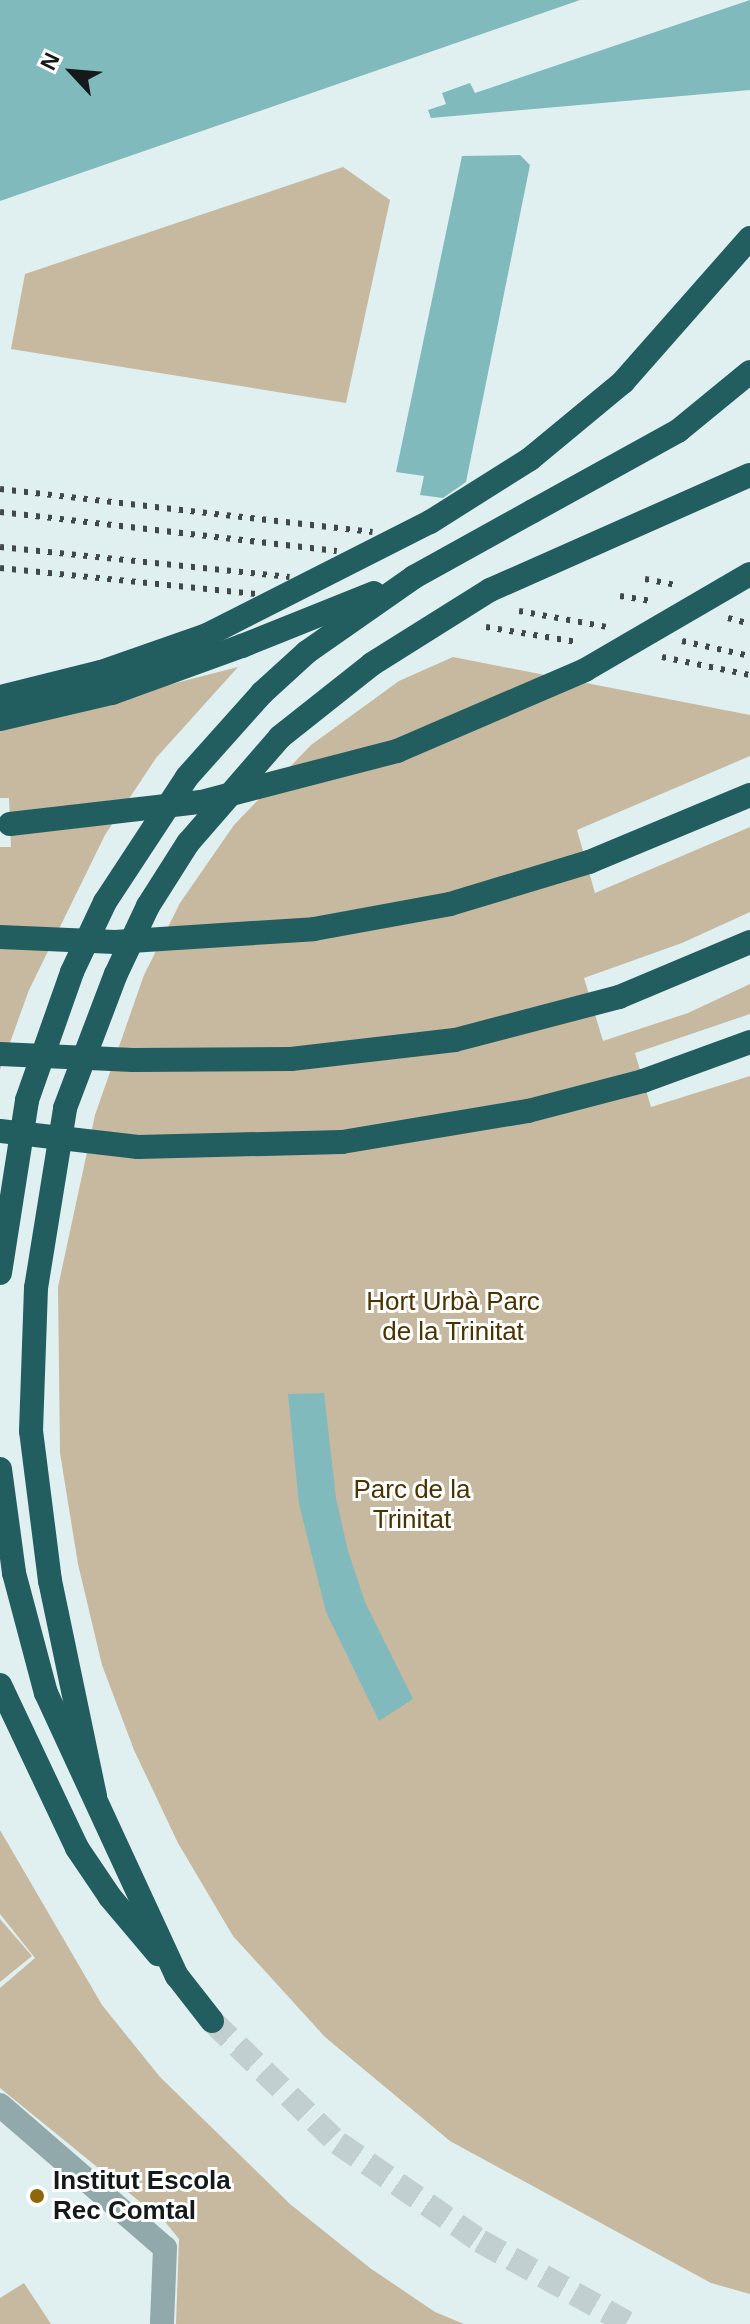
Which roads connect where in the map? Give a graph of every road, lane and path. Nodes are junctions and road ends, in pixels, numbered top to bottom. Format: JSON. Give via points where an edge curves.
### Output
{"nodes":[{"id":1,"x":750,"y":238,"type":"edge"},
{"id":2,"x":750,"y":372,"type":"edge"},
{"id":3,"x":743,"y":477,"type":"edge"},
{"id":4,"x":750,"y":574,"type":"edge"},
{"id":5,"x":414,"y":577,"type":"junction"},
{"id":6,"x":0,"y":697,"type":"edge"},
{"id":7,"x":0,"y":719,"type":"edge"},
{"id":8,"x":750,"y":795,"type":"edge"},
{"id":9,"x":5,"y":824,"type":"edge"},
{"id":10,"x":0,"y":937,"type":"edge"},
{"id":11,"x":750,"y":942,"type":"edge"},
{"id":12,"x":750,"y":1042,"type":"edge"},
{"id":13,"x":0,"y":1054,"type":"edge"},
{"id":14,"x":0,"y":1131,"type":"edge"},
{"id":15,"x":0,"y":1273,"type":"edge"},
{"id":16,"x":0,"y":1469,"type":"edge"},
{"id":17,"x":0,"y":1685,"type":"edge"},
{"id":18,"x":95,"y":1796,"type":"junction"},
{"id":19,"x":177,"y":1976,"type":"junction"},
{"id":20,"x":212,"y":2021,"type":"tunnel mouth"},
{"id":21,"x":0,"y":2105,"type":"edge"},
{"id":22,"x":162,"y":2324,"type":"edge"}],
"edges":[{"from":1,"to":6,"type":"highway","bridge":true,"via":[[623,382],[530,459],[430,522],[207,635],[101,672]]},
{"from":2,"to":5,"type":"highway","bridge":true,"via":[[678,431]]},
{"from":3,"to":18,"type":"highway","bridge":true,"via":[[490,590],[372,664],[280,737],[188,843],[148,906],[65,1108],[36,1288],[31,1431],[50,1581]]},
{"from":4,"to":9,"type":"highway","bridge":true,"via":[[585,670],[397,751],[201,802]]},
{"from":5,"to":7,"type":"highway","bridge":true,"via":[[112,693]]},
{"from":5,"to":15,"type":"highway","bridge":true,"via":[[307,652],[262,693],[187,777],[105,902],[66,986],[27,1100]]},
{"from":8,"to":10,"type":"highway","bridge":true,"via":[[589,862],[450,904],[314,929],[115,942]]},
{"from":11,"to":13,"type":"highway","bridge":true,"via":[[619,997],[455,1040],[305,1058],[133,1060]]},
{"from":12,"to":14,"type":"highway","bridge":true,"via":[[643,1081],[528,1111],[342,1142],[138,1147]]},
{"from":16,"to":18,"type":"highway","via":[[14,1573],[32,1649],[46,1693]]},
{"from":17,"to":19,"type":"highway","via":[[77,1848],[110,1897]]},
{"from":18,"to":19,"type":"highway"},
{"from":19,"to":20,"type":"highway"},
{"from":21,"to":22,"type":"street","via":[[165,2248]]}]}
